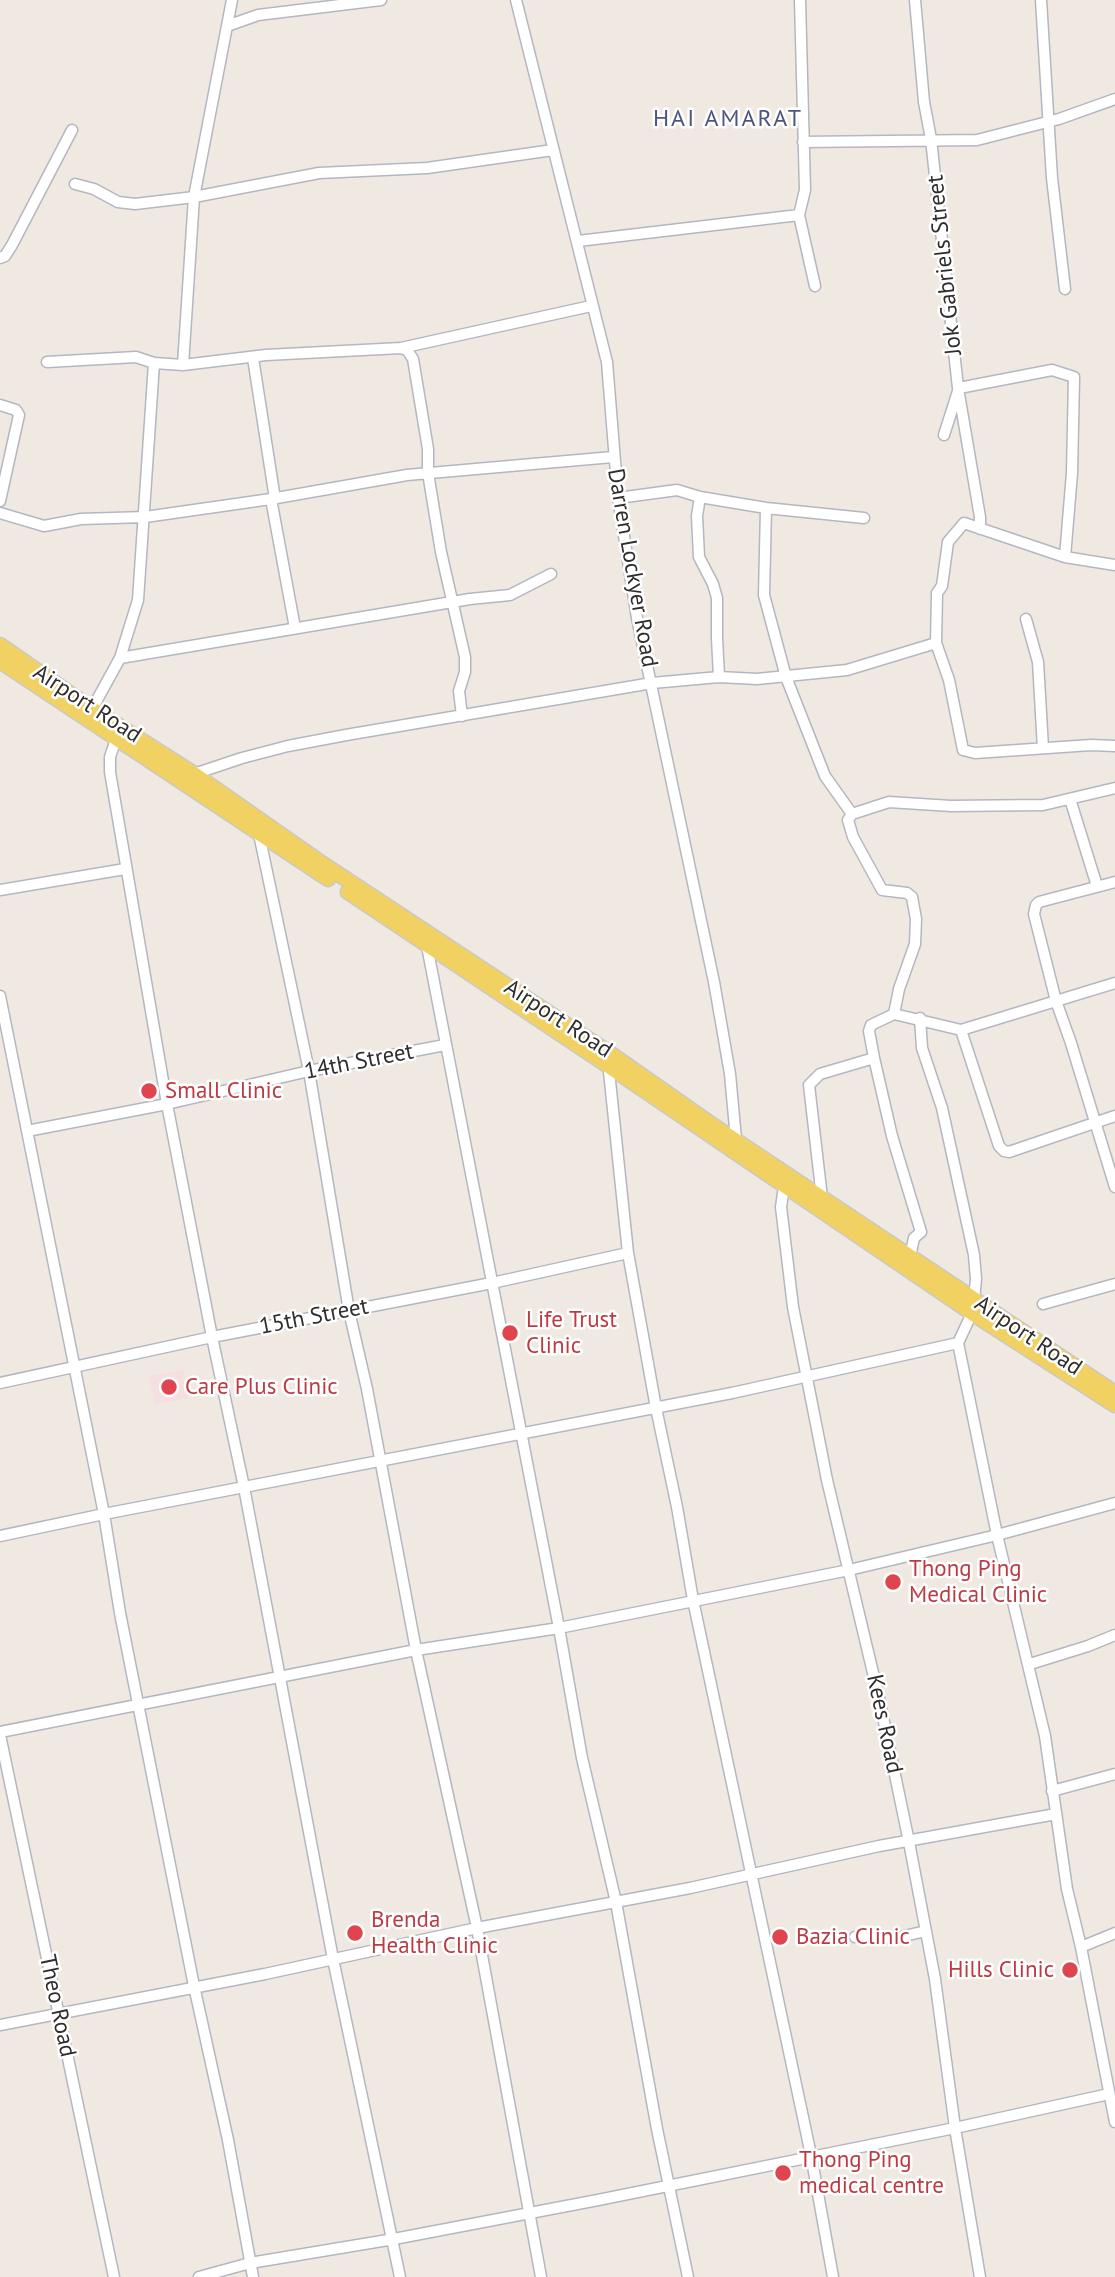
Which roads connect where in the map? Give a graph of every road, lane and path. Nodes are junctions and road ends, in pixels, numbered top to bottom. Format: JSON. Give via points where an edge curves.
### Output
{"nodes":[{"id":1,"x":232,"y":0,"type":"edge"},
{"id":2,"x":381,"y":0,"type":"edge"},
{"id":3,"x":516,"y":0,"type":"edge"},
{"id":4,"x":800,"y":0,"type":"edge"},
{"id":5,"x":915,"y":0,"type":"edge"},
{"id":6,"x":1041,"y":0,"type":"edge"},
{"id":7,"x":227,"y":26,"type":"junction"},
{"id":8,"x":1115,"y":99,"type":"edge"},
{"id":9,"x":1049,"y":121,"type":"junction"},
{"id":10,"x":72,"y":130,"type":"dead end"},
{"id":11,"x":931,"y":139,"type":"junction"},
{"id":12,"x":803,"y":142,"type":"junction"},
{"id":13,"x":553,"y":150,"type":"junction"},
{"id":14,"x":75,"y":184,"type":"dead end"},
{"id":15,"x":194,"y":197,"type":"junction"},
{"id":16,"x":799,"y":215,"type":"junction"},
{"id":17,"x":578,"y":241,"type":"junction"},
{"id":18,"x":0,"y":258,"type":"edge"},
{"id":19,"x":815,"y":286,"type":"dead end"},
{"id":20,"x":1065,"y":289,"type":"dead end"},
{"id":21,"x":591,"y":306,"type":"dead end"},
{"id":22,"x":401,"y":348,"type":"junction"},
{"id":23,"x":253,"y":358,"type":"junction"},
{"id":24,"x":47,"y":362,"type":"dead end"},
{"id":25,"x":154,"y":363,"type":"junction"},
{"id":26,"x":183,"y":365,"type":"junction"},
{"id":27,"x":0,"y":405,"type":"edge"},
{"id":28,"x":944,"y":435,"type":"dead end"},
{"id":29,"x":613,"y":457,"type":"junction"},
{"id":30,"x":428,"y":473,"type":"junction"},
{"id":31,"x":700,"y":497,"type":"junction"},
{"id":32,"x":618,"y":498,"type":"junction"},
{"id":33,"x":273,"y":499,"type":"junction"},
{"id":34,"x":0,"y":501,"type":"edge"},
{"id":35,"x":766,"y":508,"type":"junction"},
{"id":36,"x":0,"y":513,"type":"edge"},
{"id":37,"x":145,"y":517,"type":"junction"},
{"id":38,"x":864,"y":518,"type":"dead end"},
{"id":39,"x":980,"y":529,"type":"junction"},
{"id":40,"x":1065,"y":557,"type":"junction"},
{"id":41,"x":1115,"y":565,"type":"edge"},
{"id":42,"x":551,"y":575,"type":"dead end"},
{"id":43,"x":453,"y":602,"type":"junction"},
{"id":44,"x":1026,"y":619,"type":"dead end"},
{"id":45,"x":295,"y":628,"type":"junction"},
{"id":46,"x":936,"y":643,"type":"junction"},
{"id":47,"x":0,"y":645,"type":"edge"},
{"id":48,"x":120,"y":658,"type":"junction"},
{"id":49,"x":0,"y":660,"type":"edge"},
{"id":50,"x":719,"y":677,"type":"junction"},
{"id":51,"x":786,"y":677,"type":"junction"},
{"id":52,"x":652,"y":683,"type":"junction"},
{"id":53,"x":92,"y":709,"type":"junction"},
{"id":54,"x":462,"y":716,"type":"junction"},
{"id":55,"x":116,"y":739,"type":"junction"},
{"id":56,"x":1115,"y":746,"type":"edge"},
{"id":57,"x":1043,"y":748,"type":"junction"},
{"id":58,"x":194,"y":774,"type":"junction"},
{"id":59,"x":1115,"y":788,"type":"edge"},
{"id":60,"x":1070,"y":799,"type":"junction"},
{"id":61,"x":852,"y":814,"type":"junction"},
{"id":62,"x":262,"y":829,"type":"junction"},
{"id":63,"x":125,"y":869,"type":"junction"},
{"id":64,"x":1115,"y":882,"type":"edge"},
{"id":65,"x":1097,"y":886,"type":"junction"},
{"id":66,"x":0,"y":890,"type":"edge"},
{"id":67,"x":427,"y":946,"type":"junction"},
{"id":68,"x":1115,"y":983,"type":"edge"},
{"id":69,"x":0,"y":996,"type":"edge"},
{"id":70,"x":1056,"y":1001,"type":"junction"},
{"id":71,"x":894,"y":1014,"type":"junction"},
{"id":72,"x":920,"y":1018,"type":"junction"},
{"id":73,"x":961,"y":1030,"type":"junction"},
{"id":74,"x":445,"y":1045,"type":"junction"},
{"id":75,"x":608,"y":1058,"type":"junction"},
{"id":76,"x":874,"y":1058,"type":"junction"},
{"id":77,"x":309,"y":1071,"type":"junction"},
{"id":78,"x":167,"y":1104,"type":"junction"},
{"id":79,"x":1115,"y":1116,"type":"edge"},
{"id":80,"x":1094,"y":1123,"type":"junction"},
{"id":81,"x":27,"y":1131,"type":"junction"},
{"id":82,"x":736,"y":1139,"type":"junction"},
{"id":83,"x":785,"y":1179,"type":"junction"},
{"id":84,"x":1115,"y":1187,"type":"edge"},
{"id":85,"x":822,"y":1198,"type":"junction"},
{"id":86,"x":628,"y":1253,"type":"junction"},
{"id":87,"x":910,"y":1257,"type":"junction"},
{"id":88,"x":492,"y":1283,"type":"junction"},
{"id":89,"x":1115,"y":1284,"type":"edge"},
{"id":90,"x":1044,"y":1304,"type":"dead end"},
{"id":91,"x":973,"y":1306,"type":"junction"},
{"id":92,"x":349,"y":1311,"type":"junction"},
{"id":93,"x":212,"y":1337,"type":"junction"},
{"id":94,"x":958,"y":1343,"type":"junction"},
{"id":95,"x":74,"y":1367,"type":"junction"},
{"id":96,"x":806,"y":1378,"type":"junction"},
{"id":97,"x":0,"y":1383,"type":"edge"},
{"id":98,"x":1115,"y":1393,"type":"edge"},
{"id":99,"x":1115,"y":1405,"type":"edge"},
{"id":100,"x":656,"y":1408,"type":"junction"},
{"id":101,"x":522,"y":1434,"type":"junction"},
{"id":102,"x":381,"y":1462,"type":"junction"},
{"id":103,"x":244,"y":1487,"type":"junction"},
{"id":104,"x":1115,"y":1503,"type":"edge"},
{"id":105,"x":104,"y":1514,"type":"junction"},
{"id":106,"x":997,"y":1535,"type":"junction"},
{"id":107,"x":0,"y":1536,"type":"edge"},
{"id":108,"x":849,"y":1570,"type":"junction"},
{"id":109,"x":693,"y":1600,"type":"junction"},
{"id":110,"x":559,"y":1628,"type":"junction"},
{"id":111,"x":1115,"y":1635,"type":"edge"},
{"id":112,"x":416,"y":1650,"type":"junction"},
{"id":113,"x":1030,"y":1664,"type":"junction"},
{"id":114,"x":280,"y":1677,"type":"junction"},
{"id":115,"x":139,"y":1704,"type":"junction"},
{"id":116,"x":0,"y":1733,"type":"edge"},
{"id":117,"x":1115,"y":1774,"type":"edge"},
{"id":118,"x":1052,"y":1791,"type":"junction"},
{"id":119,"x":1056,"y":1814,"type":"junction"},
{"id":120,"x":909,"y":1842,"type":"junction"},
{"id":121,"x":753,"y":1874,"type":"junction"},
{"id":122,"x":615,"y":1902,"type":"junction"},
{"id":123,"x":477,"y":1928,"type":"junction"},
{"id":124,"x":926,"y":1931,"type":"junction"},
{"id":125,"x":1115,"y":1933,"type":"edge"},
{"id":126,"x":855,"y":1937,"type":"dead end"},
{"id":127,"x":1081,"y":1947,"type":"junction"},
{"id":128,"x":333,"y":1959,"type":"junction"},
{"id":129,"x":194,"y":1986,"type":"junction"},
{"id":130,"x":59,"y":2013,"type":"junction"},
{"id":131,"x":0,"y":2025,"type":"edge"},
{"id":132,"x":1109,"y":2094,"type":"junction"},
{"id":133,"x":1115,"y":2122,"type":"edge"},
{"id":134,"x":956,"y":2128,"type":"junction"},
{"id":135,"x":811,"y":2155,"type":"junction"},
{"id":136,"x":668,"y":2185,"type":"junction"},
{"id":137,"x":527,"y":2212,"type":"junction"},
{"id":138,"x":394,"y":2239,"type":"junction"},
{"id":139,"x":250,"y":2263,"type":"junction"},
{"id":140,"x":114,"y":2277,"type":"edge"},
{"id":141,"x":199,"y":2277,"type":"edge"},
{"id":142,"x":253,"y":2277,"type":"edge"},
{"id":143,"x":400,"y":2277,"type":"edge"},
{"id":144,"x":541,"y":2277,"type":"edge"},
{"id":145,"x":688,"y":2277,"type":"edge"},
{"id":146,"x":832,"y":2277,"type":"edge"},
{"id":147,"x":980,"y":2277,"type":"edge"}],
"edges":[{"from":1,"to":7,"type":"street"},
{"from":2,"to":7,"type":"street","via":[[258,15]]},
{"from":3,"to":13,"type":"street","name":"Darren Lockyer Road"},
{"from":4,"to":12,"type":"street"},
{"from":5,"to":11,"type":"street","name":"Jok Gabriels Street"},
{"from":6,"to":9,"type":"street"},
{"from":7,"to":15,"type":"street"},
{"from":8,"to":9,"type":"street"},
{"from":9,"to":11,"type":"street","via":[[976,140]]},
{"from":9,"to":20,"type":"street"},
{"from":10,"to":18,"type":"street","via":[[12,245]]},
{"from":11,"to":12,"type":"street"},
{"from":11,"to":39,"type":"street","name":"Jok Gabriels Street","via":[[958,388]]},
{"from":12,"to":16,"type":"street","via":[[805,190]]},
{"from":13,"to":15,"type":"street","via":[[427,168],[318,173]]},
{"from":13,"to":17,"type":"street","name":"Darren Lockyer Road"},
{"from":14,"to":15,"type":"street","via":[[125,203]]},
{"from":15,"to":26,"type":"street"},
{"from":16,"to":17,"type":"street"},
{"from":16,"to":19,"type":"street"},
{"from":17,"to":29,"type":"street","name":"Darren Lockyer Road","via":[[607,362]]},
{"from":21,"to":22,"type":"street"},
{"from":22,"to":23,"type":"street"},
{"from":22,"to":30,"type":"street","via":[[412,355]]},
{"from":23,"to":26,"type":"street"},
{"from":23,"to":33,"type":"street"},
{"from":24,"to":25,"type":"street","via":[[136,358]]},
{"from":25,"to":26,"type":"street"},
{"from":25,"to":37,"type":"street"},
{"from":27,"to":34,"type":"street","via":[[19,415]]},
{"from":28,"to":40,"type":"street","via":[[959,388],[1052,370],[1074,377]]},
{"from":29,"to":30,"type":"street"},
{"from":29,"to":32,"type":"street","name":"Darren Lockyer Road"},
{"from":30,"to":33,"type":"street"},
{"from":30,"to":43,"type":"street"},
{"from":31,"to":32,"type":"street","via":[[677,490]]},
{"from":31,"to":35,"type":"street"},
{"from":31,"to":50,"type":"street","via":[[699,557],[718,598]]},
{"from":32,"to":52,"type":"street","name":"Darren Lockyer Road"},
{"from":33,"to":37,"type":"street"},
{"from":33,"to":45,"type":"street"},
{"from":35,"to":38,"type":"street"},
{"from":35,"to":51,"type":"street","via":[[764,595]]},
{"from":36,"to":37,"type":"street","via":[[44,526],[81,519]]},
{"from":37,"to":48,"type":"street","via":[[138,600]]},
{"from":39,"to":40,"type":"street"},
{"from":39,"to":46,"type":"street","via":[[964,523],[948,542],[937,593]]},
{"from":40,"to":41,"type":"street"},
{"from":42,"to":43,"type":"street","via":[[517,593]]},
{"from":43,"to":45,"type":"street"},
{"from":43,"to":54,"type":"street","via":[[465,657],[459,691]]},
{"from":44,"to":57,"type":"street","via":[[1038,662]]},
{"from":45,"to":48,"type":"street"},
{"from":46,"to":51,"type":"street","via":[[847,670]]},
{"from":46,"to":57,"type":"street","via":[[963,750]]},
{"from":47,"to":53,"type":"main road","name":"Airport Road"},
{"from":48,"to":53,"type":"street"},
{"from":49,"to":55,"type":"main road","name":"Airport Road"},
{"from":50,"to":51,"type":"street"},
{"from":50,"to":52,"type":"street"},
{"from":51,"to":61,"type":"street","via":[[825,776]]},
{"from":52,"to":54,"type":"street"},
{"from":52,"to":82,"type":"street","name":"Darren Lockyer Road","via":[[730,1074]]},
{"from":53,"to":58,"type":"main road","name":"Airport Road"},
{"from":54,"to":58,"type":"street","via":[[288,746]]},
{"from":55,"to":62,"type":"main road","name":"Airport Road"},
{"from":55,"to":63,"type":"street","via":[[110,772]]},
{"from":56,"to":57,"type":"street"},
{"from":58,"to":62,"type":"main road","name":"Airport Road"},
{"from":59,"to":60,"type":"street"},
{"from":60,"to":61,"type":"street","via":[[1044,805],[889,802]]},
{"from":60,"to":65,"type":"street"},
{"from":61,"to":71,"type":"street","via":[[848,820],[853,837],[882,890],[912,897],[915,944]]},
{"from":62,"to":67,"type":"main road","name":"Airport Road"},
{"from":62,"to":75,"type":"main road","name":"Airport Road"},
{"from":62,"to":77,"type":"street"},
{"from":63,"to":66,"type":"street"},
{"from":63,"to":78,"type":"street"},
{"from":64,"to":65,"type":"street"},
{"from":65,"to":70,"type":"street","via":[[1039,902],[1034,908]]},
{"from":67,"to":74,"type":"street"},
{"from":67,"to":75,"type":"main road","name":"Airport Road"},
{"from":68,"to":70,"type":"street"},
{"from":69,"to":81,"type":"street"},
{"from":70,"to":73,"type":"street"},
{"from":70,"to":80,"type":"street"},
{"from":71,"to":72,"type":"street"},
{"from":71,"to":76,"type":"street","via":[[871,1026]]},
{"from":72,"to":73,"type":"street"},
{"from":72,"to":91,"type":"street","via":[[922,1048],[942,1108],[974,1255]]},
{"from":73,"to":80,"type":"street","via":[[1004,1151]]},
{"from":74,"to":77,"type":"street","name":"14th Street"},
{"from":74,"to":88,"type":"street"},
{"from":75,"to":82,"type":"main road","name":"Airport Road"},
{"from":75,"to":83,"type":"main road","name":"Airport Road"},
{"from":75,"to":86,"type":"street"},
{"from":76,"to":85,"type":"street","via":[[820,1074],[809,1085]]},
{"from":76,"to":87,"type":"street","via":[[921,1232]]},
{"from":77,"to":78,"type":"street","name":"14th Street"},
{"from":77,"to":92,"type":"street"},
{"from":78,"to":81,"type":"street","name":"14th Street"},
{"from":78,"to":93,"type":"street"},
{"from":79,"to":80,"type":"street"},
{"from":80,"to":84,"type":"street"},
{"from":81,"to":95,"type":"street"},
{"from":82,"to":83,"type":"main road","name":"Airport Road"},
{"from":83,"to":85,"type":"main road","name":"Airport Road"},
{"from":83,"to":91,"type":"main road","name":"Airport Road"},
{"from":83,"to":96,"type":"street","name":"Kees Road","via":[[782,1218]]},
{"from":85,"to":87,"type":"main road","name":"Airport Road"},
{"from":86,"to":88,"type":"street","name":"15th Street"},
{"from":86,"to":100,"type":"street"},
{"from":87,"to":91,"type":"main road","name":"Airport Road"},
{"from":88,"to":92,"type":"street","name":"15th Street"},
{"from":88,"to":101,"type":"street"},
{"from":89,"to":90,"type":"street"},
{"from":91,"to":94,"type":"street"},
{"from":91,"to":98,"type":"main road","name":"Airport Road"},
{"from":91,"to":99,"type":"main road","name":"Airport Road"},
{"from":92,"to":93,"type":"street","name":"15th Street"},
{"from":92,"to":102,"type":"street"},
{"from":93,"to":95,"type":"street","name":"15th Street"},
{"from":93,"to":103,"type":"street"},
{"from":94,"to":96,"type":"street"},
{"from":94,"to":106,"type":"street"},
{"from":95,"to":97,"type":"street","name":"15th Street"},
{"from":95,"to":105,"type":"street"},
{"from":96,"to":100,"type":"street"},
{"from":96,"to":108,"type":"street","name":"Kees Road"},
{"from":100,"to":101,"type":"street"},
{"from":100,"to":109,"type":"street"},
{"from":101,"to":102,"type":"street"},
{"from":101,"to":110,"type":"street"},
{"from":102,"to":103,"type":"street"},
{"from":102,"to":112,"type":"street"},
{"from":103,"to":105,"type":"street"},
{"from":103,"to":114,"type":"street"},
{"from":104,"to":106,"type":"street"},
{"from":105,"to":107,"type":"street"},
{"from":105,"to":115,"type":"street"},
{"from":106,"to":108,"type":"street"},
{"from":106,"to":113,"type":"street"},
{"from":108,"to":109,"type":"street"},
{"from":108,"to":120,"type":"street","name":"Kees Road"},
{"from":109,"to":110,"type":"street"},
{"from":109,"to":121,"type":"street"},
{"from":110,"to":112,"type":"street"},
{"from":110,"to":122,"type":"street"},
{"from":111,"to":113,"type":"street"},
{"from":112,"to":114,"type":"street"},
{"from":112,"to":123,"type":"street"},
{"from":113,"to":118,"type":"street"},
{"from":114,"to":115,"type":"street"},
{"from":114,"to":128,"type":"street"},
{"from":115,"to":116,"type":"street"},
{"from":115,"to":129,"type":"street"},
{"from":116,"to":130,"type":"street","name":"Theo Road"},
{"from":117,"to":118,"type":"street"},
{"from":118,"to":119,"type":"street"},
{"from":119,"to":120,"type":"street"},
{"from":119,"to":127,"type":"street"},
{"from":120,"to":121,"type":"street"},
{"from":120,"to":124,"type":"street","name":"Kees Road"},
{"from":121,"to":122,"type":"street"},
{"from":121,"to":135,"type":"street"},
{"from":122,"to":123,"type":"street"},
{"from":122,"to":136,"type":"street"},
{"from":123,"to":128,"type":"street"},
{"from":123,"to":137,"type":"street"},
{"from":124,"to":126,"type":"street","via":[[891,1939],[876,1934]]},
{"from":124,"to":134,"type":"street","name":"Kees Road"},
{"from":125,"to":127,"type":"street"},
{"from":127,"to":132,"type":"street"},
{"from":128,"to":129,"type":"street"},
{"from":128,"to":138,"type":"street"},
{"from":129,"to":130,"type":"street"},
{"from":129,"to":139,"type":"street"},
{"from":130,"to":131,"type":"street"},
{"from":130,"to":140,"type":"street","name":"Theo Road"},
{"from":132,"to":133,"type":"street"},
{"from":132,"to":134,"type":"street"},
{"from":134,"to":135,"type":"street"},
{"from":134,"to":147,"type":"street","name":"Kees Road"},
{"from":135,"to":136,"type":"street"},
{"from":135,"to":146,"type":"street"},
{"from":136,"to":137,"type":"street"},
{"from":136,"to":145,"type":"street"},
{"from":137,"to":138,"type":"street"},
{"from":137,"to":144,"type":"street"},
{"from":138,"to":139,"type":"street"},
{"from":138,"to":143,"type":"street"},
{"from":139,"to":141,"type":"street"},
{"from":139,"to":142,"type":"street"}]}
